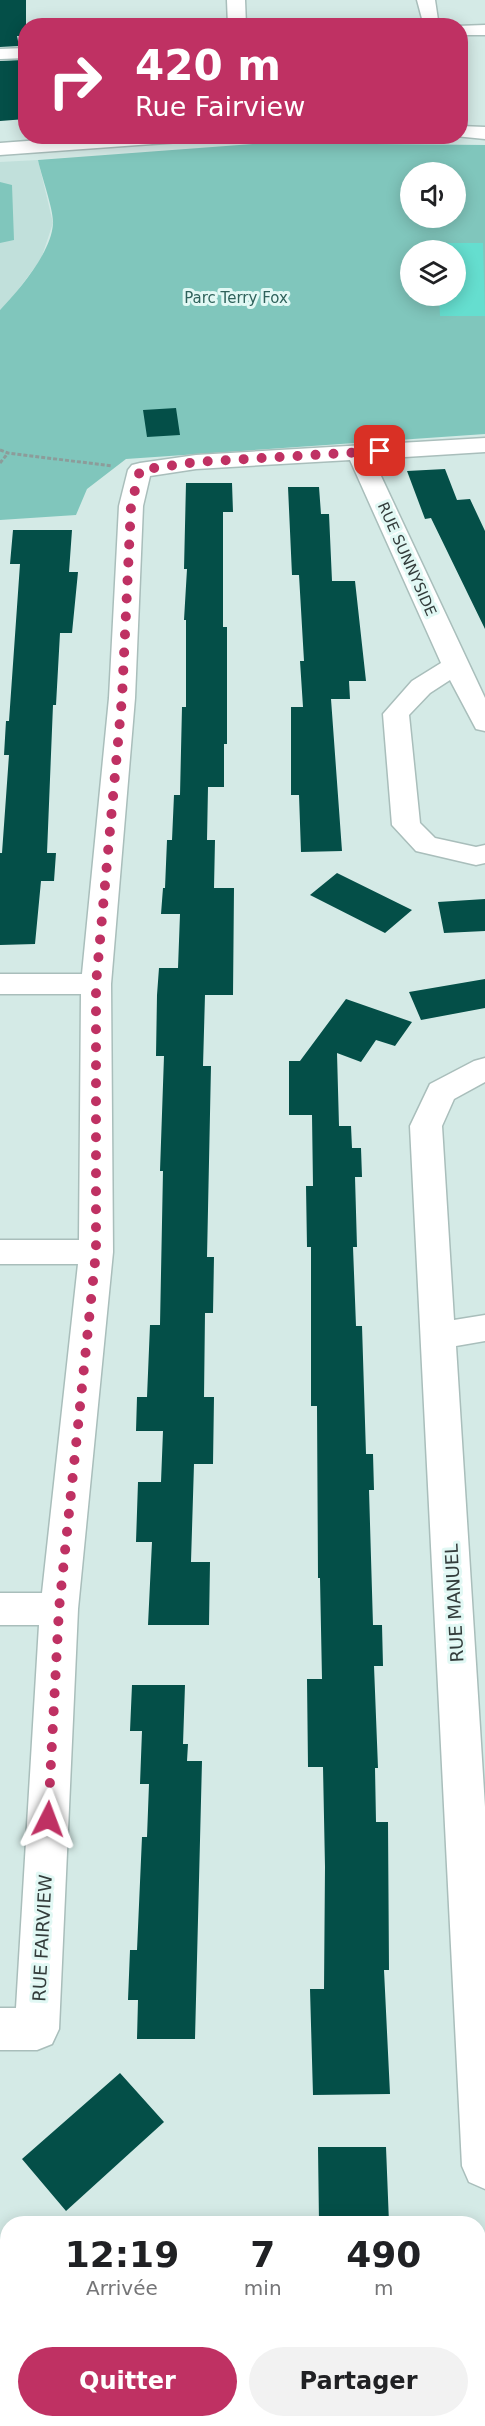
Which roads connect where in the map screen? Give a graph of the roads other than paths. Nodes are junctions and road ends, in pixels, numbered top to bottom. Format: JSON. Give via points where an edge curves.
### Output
{"nodes":[{"id":1,"x":236,"y":0,"type":"edge"},
{"id":2,"x":426,"y":0,"type":"edge"},
{"id":3,"x":237,"y":18,"type":"edge"},
{"id":4,"x":429,"y":18,"type":"edge"},
{"id":5,"x":468,"y":30,"type":"edge"},
{"id":6,"x":485,"y":30,"type":"edge"},
{"id":7,"x":18,"y":53,"type":"edge"},
{"id":8,"x":0,"y":54,"type":"edge"},
{"id":9,"x":468,"y":132,"type":"edge"},
{"id":10,"x":485,"y":133,"type":"edge"},
{"id":11,"x":69,"y":144,"type":"edge"},
{"id":12,"x":0,"y":149,"type":"edge"},
{"id":13,"x":485,"y":445,"type":"edge"},
{"id":14,"x":358,"y":453,"type":"junction"},
{"id":15,"x":455,"y":665,"type":"junction"},
{"id":16,"x":485,"y":723,"type":"edge"},
{"id":17,"x":485,"y":854,"type":"edge"},
{"id":18,"x":0,"y":984,"type":"edge"},
{"id":19,"x":96,"y":984,"type":"junction"},
{"id":20,"x":485,"y":1070,"type":"edge"},
{"id":21,"x":0,"y":1252,"type":"edge"},
{"id":22,"x":96,"y":1252,"type":"junction"},
{"id":23,"x":485,"y":1328,"type":"edge"},
{"id":24,"x":439,"y":1336,"type":"junction"},
{"id":25,"x":0,"y":1609,"type":"edge"},
{"id":26,"x":59,"y":1609,"type":"junction"},
{"id":27,"x":18,"y":2029,"type":"edge"},
{"id":28,"x":485,"y":2166,"type":"edge"}],
"edges":[{"from":1,"to":3,"type":"street"},
{"from":2,"to":4,"type":"street"},
{"from":5,"to":6,"type":"street"},
{"from":7,"to":8,"type":"street"},
{"from":9,"to":10,"type":"street"},
{"from":11,"to":12,"type":"street"},
{"from":13,"to":14,"type":"street"},
{"from":14,"to":15,"type":"street","name":"RUE SUNNYSIDE"},
{"from":14,"to":19,"type":"street","name":"RUE FAIRVIEW","via":[[196,462],[140,470],[131,506],[122,698]]},
{"from":15,"to":16,"type":"street","name":"RUE SUNNYSIDE"},
{"from":15,"to":17,"type":"street","via":[[421,687],[396,714],[406,825],[426,845],[476,856]]},
{"from":18,"to":19,"type":"street"},
{"from":19,"to":22,"type":"street","name":"RUE FAIRVIEW"},
{"from":20,"to":24,"type":"street","name":"RUE MANUEL","via":[[441,1092],[426,1126]]},
{"from":21,"to":22,"type":"street"},
{"from":22,"to":26,"type":"street","name":"RUE FAIRVIEW"},
{"from":23,"to":24,"type":"street"},
{"from":24,"to":28,"type":"street","name":"RUE MANUEL"},
{"from":25,"to":26,"type":"street"},
{"from":26,"to":27,"type":"street","name":"RUE FAIRVIEW"}]}
